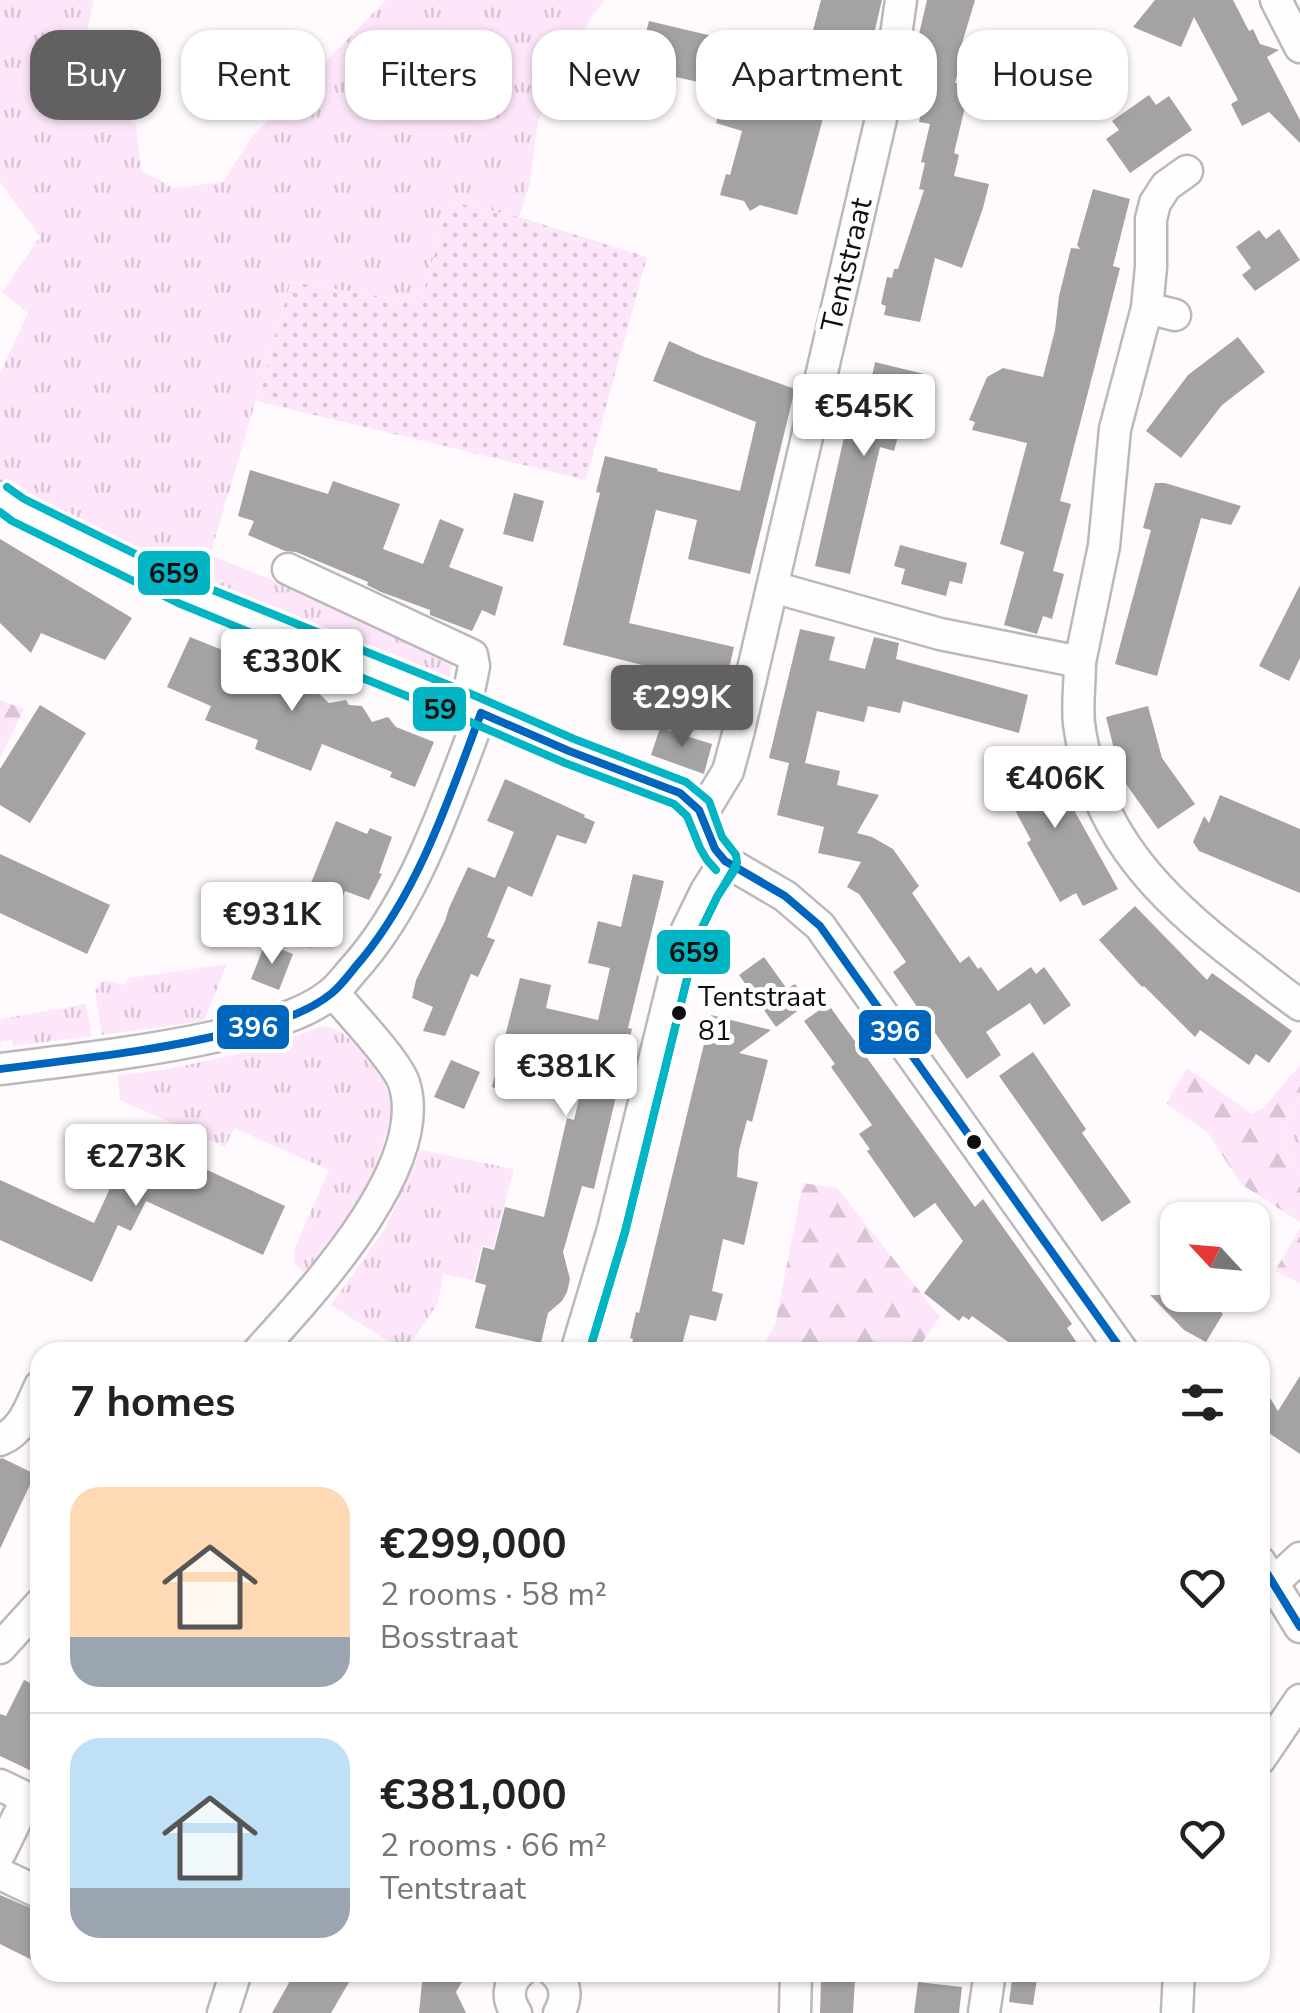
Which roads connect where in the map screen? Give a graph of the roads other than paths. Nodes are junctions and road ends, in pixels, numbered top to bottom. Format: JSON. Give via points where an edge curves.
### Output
{"nodes":[{"id":1,"x":901,"y":0,"type":"edge"},
{"id":2,"x":1276,"y":0,"type":"edge"},
{"id":3,"x":1300,"y":47,"type":"edge"},
{"id":4,"x":1187,"y":170,"type":"dead end"},
{"id":5,"x":0,"y":497,"type":"edge"},
{"id":6,"x":288,"y":569,"type":"dead end"},
{"id":7,"x":773,"y":587,"type":"junction"},
{"id":8,"x":1080,"y":662,"type":"junction"},
{"id":9,"x":473,"y":709,"type":"junction"},
{"id":10,"x":702,"y":814,"type":"junction"},
{"id":11,"x":725,"y":861,"type":"junction"},
{"id":12,"x":332,"y":992,"type":"junction"},
{"id":13,"x":1300,"y":1005,"type":"edge"},
{"id":14,"x":0,"y":1068,"type":"edge"},
{"id":15,"x":266,"y":1342,"type":"edge"},
{"id":16,"x":579,"y":1342,"type":"edge"},
{"id":17,"x":1116,"y":1342,"type":"edge"},
{"id":18,"x":30,"y":1406,"type":"edge"},
{"id":19,"x":0,"y":1440,"type":"edge"},
{"id":20,"x":1300,"y":1558,"type":"edge"},
{"id":21,"x":1270,"y":1572,"type":"edge"},
{"id":22,"x":1270,"y":1578,"type":"edge"},
{"id":23,"x":30,"y":1615,"type":"edge"},
{"id":24,"x":1300,"y":1627,"type":"edge"},
{"id":25,"x":0,"y":1648,"type":"edge"},
{"id":26,"x":1300,"y":1700,"type":"edge"},
{"id":27,"x":1270,"y":1744,"type":"edge"},
{"id":28,"x":0,"y":1785,"type":"edge"},
{"id":29,"x":0,"y":1853,"type":"edge"},
{"id":30,"x":0,"y":1874,"type":"edge"},
{"id":31,"x":30,"y":1888,"type":"edge"},
{"id":32,"x":233,"y":1982,"type":"edge"},
{"id":33,"x":513,"y":1982,"type":"edge"},
{"id":34,"x":562,"y":1982,"type":"edge"},
{"id":35,"x":796,"y":1982,"type":"edge"},
{"id":36,"x":989,"y":1982,"type":"edge"},
{"id":37,"x":1179,"y":1982,"type":"edge"},
{"id":38,"x":223,"y":2013,"type":"edge"},
{"id":39,"x":516,"y":2013,"type":"edge"},
{"id":40,"x":559,"y":2013,"type":"edge"},
{"id":41,"x":795,"y":2013,"type":"edge"},
{"id":42,"x":984,"y":2013,"type":"edge"},
{"id":43,"x":1177,"y":2013,"type":"edge"}],
"edges":[{"from":1,"to":7,"type":"street","name":"Tentstraat","via":[[889,84]]},
{"from":2,"to":3,"type":"street"},
{"from":4,"to":8,"type":"street","via":[[1166,186],[1150,219],[1161,311],[1115,429],[1104,546]]},
{"from":5,"to":9,"type":"street","via":[[183,591]]},
{"from":6,"to":9,"type":"street","via":[[472,656]]},
{"from":7,"to":8,"type":"street","via":[[940,634]]},
{"from":7,"to":10,"type":"street","name":"Tentstraat","via":[[731,761]]},
{"from":8,"to":13,"type":"street","via":[[1079,722],[1091,778],[1120,840],[1174,906]]},
{"from":9,"to":10,"type":"street","via":[[680,793]]},
{"from":9,"to":12,"type":"street","via":[[442,814],[399,907]]},
{"from":10,"to":11,"type":"street","via":[[710,842]]},
{"from":11,"to":16,"type":"street","via":[[685,934]]},
{"from":11,"to":17,"type":"street","via":[[786,896],[820,926]]},
{"from":12,"to":14,"type":"street","via":[[250,1029]]},
{"from":12,"to":15,"type":"street","via":[[403,1081],[404,1138],[374,1206]]},
{"from":18,"to":19,"type":"street","via":[[20,1426]]},
{"from":20,"to":21,"type":"street"},
{"from":22,"to":24,"type":"street"},
{"from":23,"to":25,"type":"street"},
{"from":26,"to":27,"type":"street"},
{"from":28,"to":29,"type":"street","via":[[27,1798]]},
{"from":30,"to":31,"type":"street"},
{"from":32,"to":38,"type":"street"},
{"from":33,"to":39,"type":"street","via":[[509,1996]]},
{"from":34,"to":40,"type":"street"},
{"from":35,"to":41,"type":"street"},
{"from":36,"to":42,"type":"street"},
{"from":37,"to":43,"type":"street"}]}
